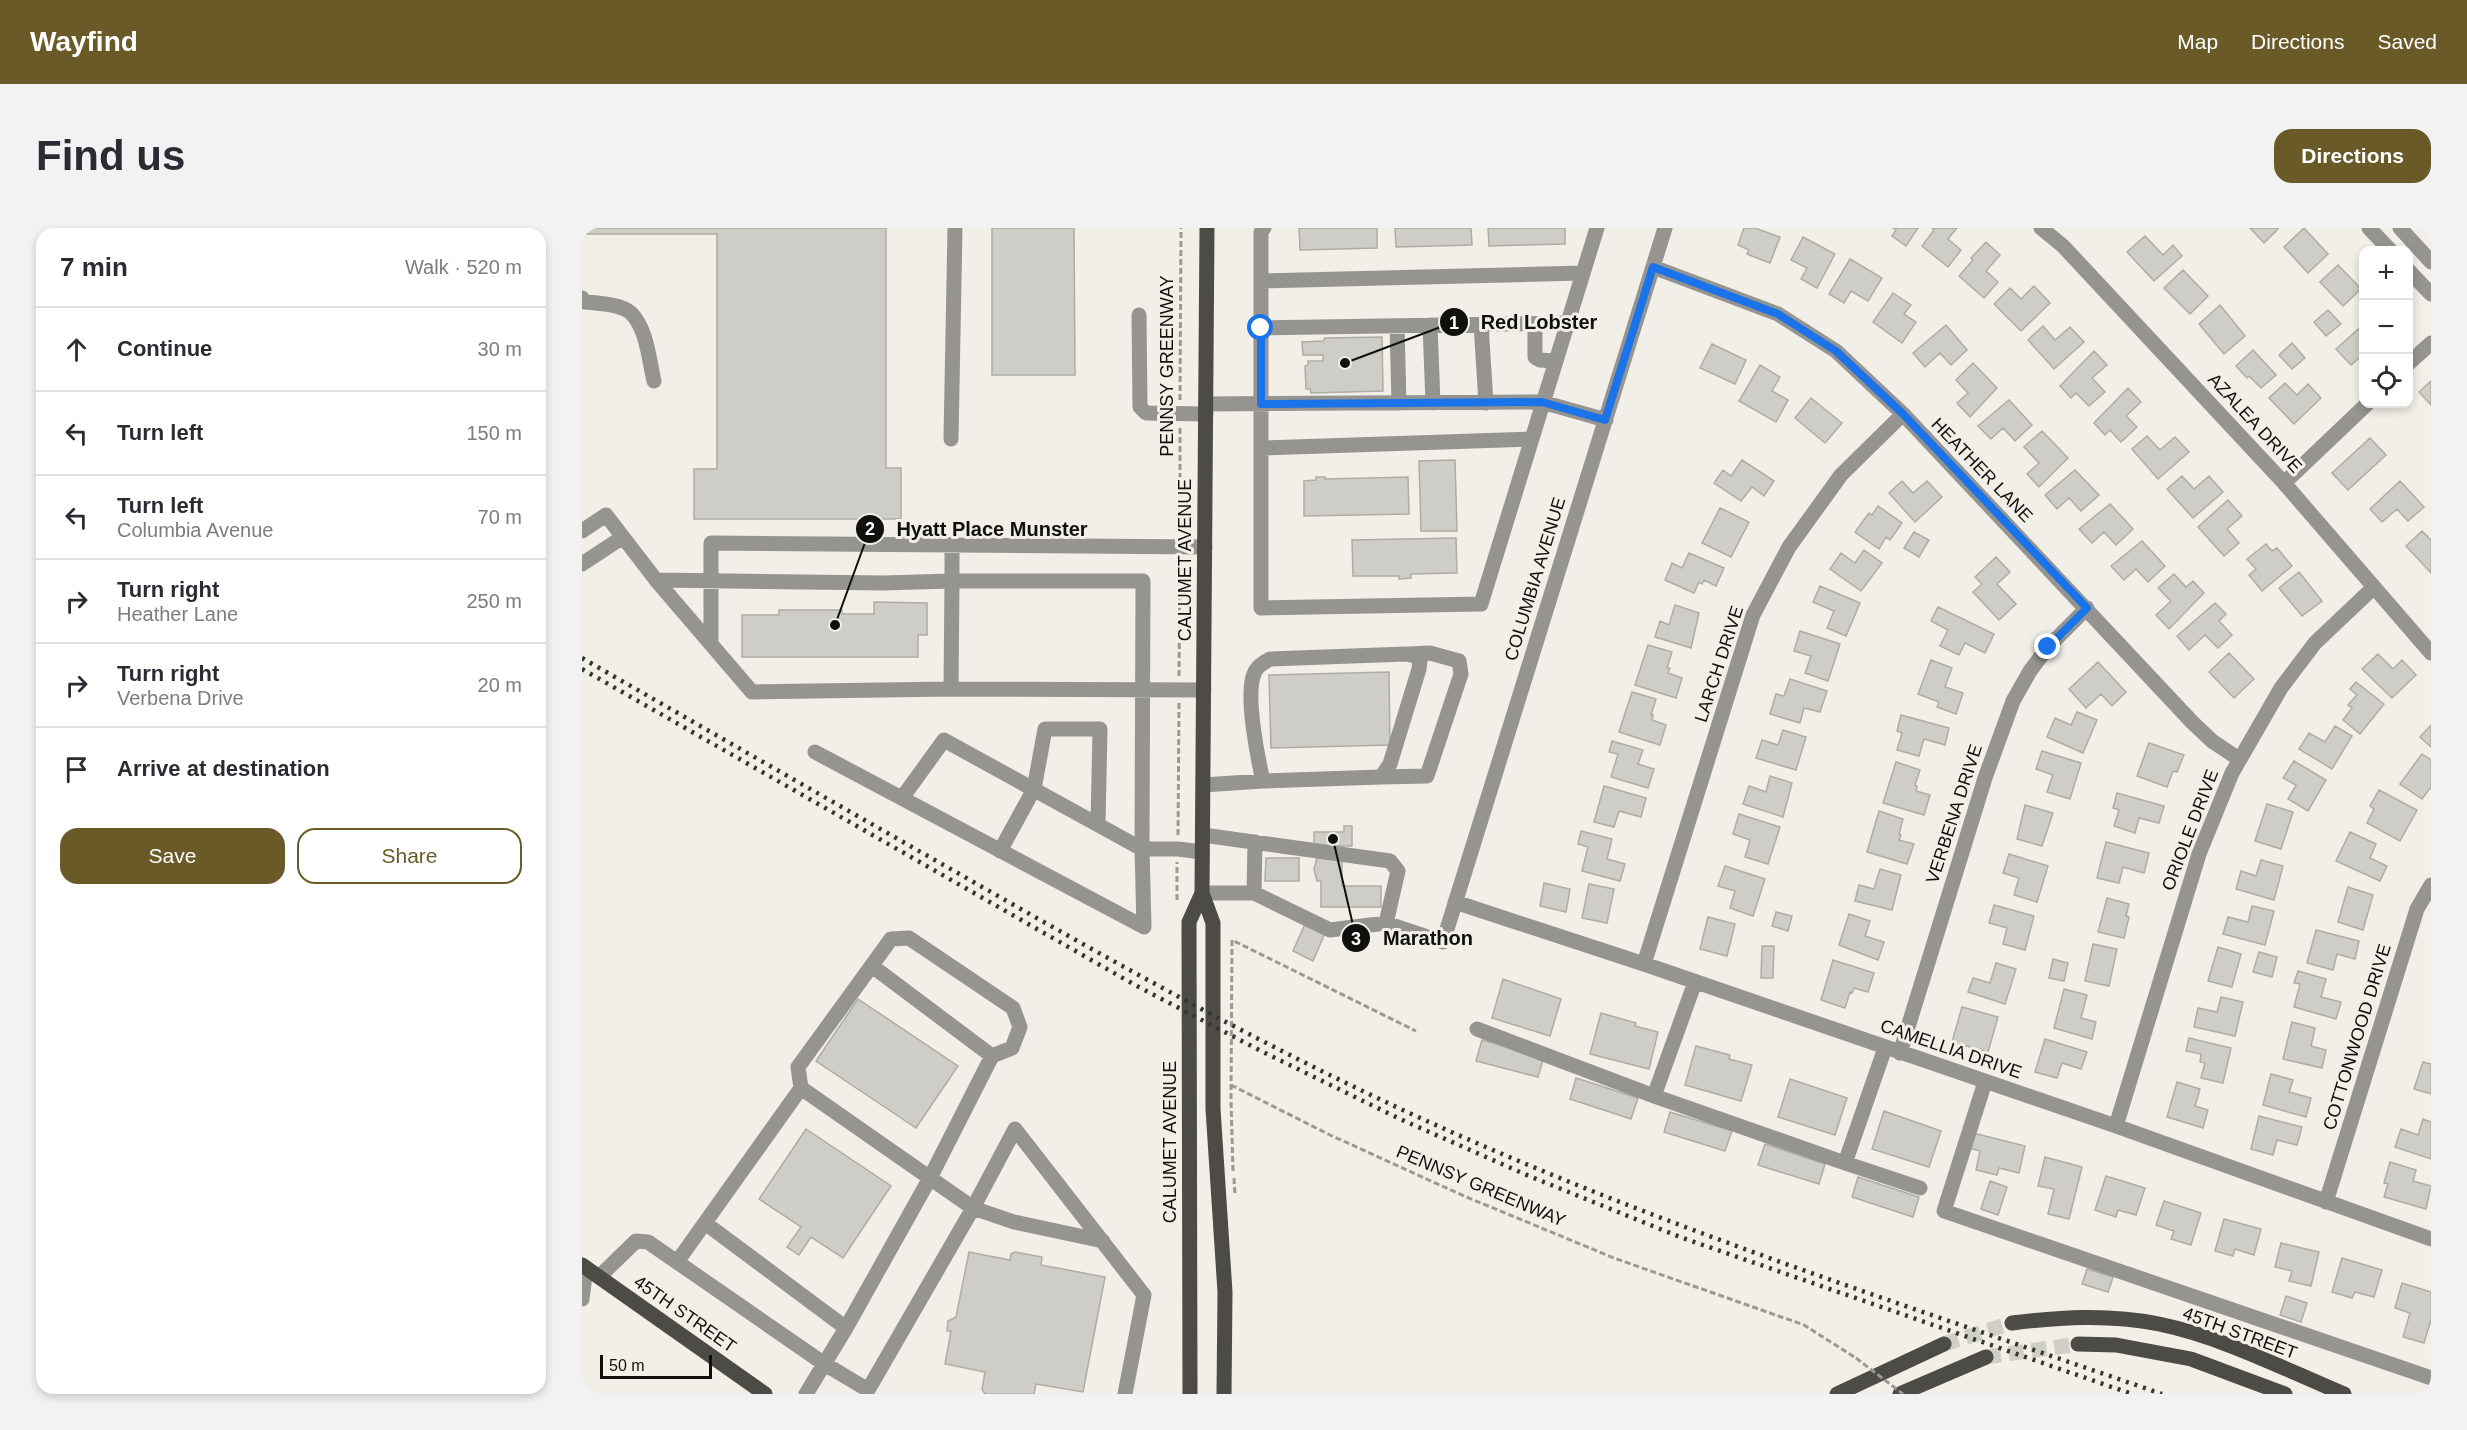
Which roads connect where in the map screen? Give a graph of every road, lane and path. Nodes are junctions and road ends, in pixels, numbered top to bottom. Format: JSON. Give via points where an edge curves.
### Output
{"nodes":[{"id":1,"x":955,"y":228,"type":"edge"},
{"id":2,"x":1181,"y":228,"type":"edge"},
{"id":3,"x":1207,"y":228,"type":"edge"},
{"id":4,"x":1264,"y":228,"type":"edge"},
{"id":5,"x":1597,"y":228,"type":"edge"},
{"id":6,"x":1665,"y":228,"type":"edge"},
{"id":7,"x":2041,"y":228,"type":"edge"},
{"id":8,"x":2369,"y":228,"type":"edge"},
{"id":9,"x":2400,"y":228,"type":"edge"},
{"id":10,"x":2386,"y":246,"type":"edge"},
{"id":11,"x":2431,"y":262,"type":"edge"},
{"id":12,"x":1653,"y":267,"type":"junction"},
{"id":13,"x":1582,"y":273,"type":"junction"},
{"id":14,"x":2413,"y":274,"type":"edge"},
{"id":15,"x":1261,"y":281,"type":"junction"},
{"id":16,"x":2431,"y":294,"type":"edge"},
{"id":17,"x":582,"y":298,"type":"edge"},
{"id":18,"x":1139,"y":315,"type":"dead end"},
{"id":19,"x":1566,"y":323,"type":"junction"},
{"id":20,"x":1481,"y":324,"type":"junction"},
{"id":21,"x":1535,"y":324,"type":"junction"},
{"id":22,"x":1430,"y":325,"type":"junction"},
{"id":23,"x":1397,"y":326,"type":"junction"},
{"id":24,"x":1261,"y":328,"type":"junction"},
{"id":25,"x":2431,"y":343,"type":"edge"},
{"id":26,"x":2413,"y":360,"type":"edge"},
{"id":27,"x":1555,"y":362,"type":"junction"},
{"id":28,"x":654,"y":381,"type":"dead end"},
{"id":29,"x":1542,"y":402,"type":"junction"},
{"id":30,"x":1399,"y":403,"type":"junction"},
{"id":31,"x":1433,"y":403,"type":"junction"},
{"id":32,"x":1486,"y":403,"type":"junction"},
{"id":33,"x":1261,"y":404,"type":"junction"},
{"id":34,"x":2363,"y":408,"type":"edge"},
{"id":35,"x":1206,"y":409,"type":"junction"},
{"id":36,"x":1180,"y":414,"type":"junction"},
{"id":37,"x":1903,"y":414,"type":"junction"},
{"id":38,"x":1605,"y":420,"type":"junction"},
{"id":39,"x":951,"y":439,"type":"dead end"},
{"id":40,"x":1532,"y":439,"type":"junction"},
{"id":41,"x":1261,"y":448,"type":"junction"},
{"id":42,"x":2284,"y":483,"type":"junction"},
{"id":43,"x":582,"y":531,"type":"edge"},
{"id":44,"x":623,"y":537,"type":"junction"},
{"id":45,"x":952,"y":544,"type":"junction"},
{"id":46,"x":1180,"y":546,"type":"junction"},
{"id":47,"x":1205,"y":547,"type":"junction"},
{"id":48,"x":582,"y":564,"type":"edge"},
{"id":49,"x":656,"y":580,"type":"junction"},
{"id":50,"x":712,"y":580,"type":"junction"},
{"id":51,"x":952,"y":581,"type":"junction"},
{"id":52,"x":2373,"y":588,"type":"junction"},
{"id":53,"x":2087,"y":608,"type":"junction"},
{"id":54,"x":711,"y":644,"type":"junction"},
{"id":55,"x":2431,"y":653,"type":"edge"},
{"id":56,"x":1406,"y":654,"type":"junction"},
{"id":57,"x":951,"y":689,"type":"junction"},
{"id":58,"x":1145,"y":689,"type":"junction"},
{"id":59,"x":1179,"y":689,"type":"junction"},
{"id":60,"x":1204,"y":690,"type":"junction"},
{"id":61,"x":815,"y":752,"type":"dead end"},
{"id":62,"x":2240,"y":759,"type":"junction"},
{"id":63,"x":1381,"y":777,"type":"junction"},
{"id":64,"x":1263,"y":782,"type":"junction"},
{"id":65,"x":1203,"y":785,"type":"junction"},
{"id":66,"x":1034,"y":789,"type":"junction"},
{"id":67,"x":902,"y":798,"type":"junction"},
{"id":68,"x":1098,"y":824,"type":"junction"},
{"id":69,"x":1203,"y":835,"type":"junction"},
{"id":70,"x":1255,"y":842,"type":"junction"},
{"id":71,"x":1142,"y":849,"type":"junction"},
{"id":72,"x":1178,"y":849,"type":"junction"},
{"id":73,"x":1000,"y":851,"type":"junction"},
{"id":74,"x":1202,"y":852,"type":"junction"},
{"id":75,"x":2431,"y":885,"type":"edge"},
{"id":76,"x":1202,"y":893,"type":"junction"},
{"id":77,"x":1254,"y":893,"type":"junction"},
{"id":78,"x":1177,"y":900,"type":"dead end"},
{"id":79,"x":1455,"y":902,"type":"junction"},
{"id":80,"x":1386,"y":923,"type":"junction"},
{"id":81,"x":1644,"y":964,"type":"junction"},
{"id":82,"x":872,"y":966,"type":"junction"},
{"id":83,"x":1695,"y":982,"type":"junction"},
{"id":84,"x":1477,"y":1029,"type":"dead end"},
{"id":85,"x":1416,"y":1031,"type":"dead end"},
{"id":86,"x":1885,"y":1048,"type":"junction"},
{"id":87,"x":1900,"y":1053,"type":"junction"},
{"id":88,"x":992,"y":1056,"type":"junction"},
{"id":89,"x":1985,"y":1082,"type":"junction"},
{"id":90,"x":801,"y":1088,"type":"junction"},
{"id":91,"x":1654,"y":1096,"type":"junction"},
{"id":92,"x":2116,"y":1126,"type":"junction"},
{"id":93,"x":1845,"y":1163,"type":"junction"},
{"id":94,"x":930,"y":1178,"type":"junction"},
{"id":95,"x":1920,"y":1188,"type":"dead end"},
{"id":96,"x":2326,"y":1203,"type":"junction"},
{"id":97,"x":973,"y":1208,"type":"junction"},
{"id":98,"x":705,"y":1223,"type":"junction"},
{"id":99,"x":2431,"y":1239,"type":"edge"},
{"id":100,"x":1103,"y":1241,"type":"junction"},
{"id":101,"x":677,"y":1262,"type":"junction"},
{"id":102,"x":584,"y":1267,"type":"edge"},
{"id":103,"x":600,"y":1277,"type":"junction"},
{"id":104,"x":582,"y":1299,"type":"edge"},
{"id":105,"x":2012,"y":1323,"type":"tunnel mouth"},
{"id":106,"x":846,"y":1328,"type":"junction"},
{"id":107,"x":1944,"y":1344,"type":"tunnel mouth"},
{"id":108,"x":2078,"y":1344,"type":"tunnel mouth"},
{"id":109,"x":1986,"y":1357,"type":"tunnel mouth"},
{"id":110,"x":823,"y":1363,"type":"junction"},
{"id":111,"x":2431,"y":1378,"type":"edge"},
{"id":112,"x":872,"y":1392,"type":"edge"},
{"id":113,"x":765,"y":1394,"type":"edge"},
{"id":114,"x":806,"y":1394,"type":"edge"},
{"id":115,"x":1125,"y":1394,"type":"edge"},
{"id":116,"x":1190,"y":1394,"type":"edge"},
{"id":117,"x":1224,"y":1394,"type":"edge"},
{"id":118,"x":1837,"y":1394,"type":"edge"},
{"id":119,"x":1901,"y":1394,"type":"edge"},
{"id":120,"x":2285,"y":1394,"type":"edge"},
{"id":121,"x":2344,"y":1394,"type":"edge"}],
"edges":[{"from":1,"to":39,"type":"street"},
{"from":2,"to":36,"type":"path","name":"PENNSY GREENWAY"},
{"from":3,"to":35,"type":"main road","name":"CALUMET AVENUE"},
{"from":4,"to":15,"type":"street"},
{"from":5,"to":13,"type":"street"},
{"from":6,"to":12,"type":"street","name":"COLUMBIA AVENUE"},
{"from":7,"to":42,"type":"street","name":"AZALEA DRIVE","via":[[2063,246]]},
{"from":8,"to":10,"type":"street"},
{"from":9,"to":11,"type":"street"},
{"from":12,"to":37,"type":"street","name":"HEATHER LANE","via":[[1778,314],[1836,351]]},
{"from":12,"to":38,"type":"street","name":"COLUMBIA AVENUE"},
{"from":13,"to":15,"type":"street"},
{"from":13,"to":19,"type":"street"},
{"from":14,"to":16,"type":"street"},
{"from":15,"to":24,"type":"street"},
{"from":17,"to":28,"type":"street","via":[[630,312],[642,330]]},
{"from":18,"to":36,"type":"street","via":[[1140,407],[1146,413]]},
{"from":19,"to":21,"type":"street"},
{"from":19,"to":27,"type":"street"},
{"from":20,"to":21,"type":"street"},
{"from":20,"to":22,"type":"street"},
{"from":20,"to":32,"type":"street"},
{"from":21,"to":27,"type":"street","via":[[1535,357]]},
{"from":22,"to":23,"type":"street"},
{"from":22,"to":31,"type":"street"},
{"from":23,"to":24,"type":"street"},
{"from":23,"to":30,"type":"street"},
{"from":24,"to":33,"type":"street"},
{"from":25,"to":26,"type":"street"},
{"from":27,"to":29,"type":"street"},
{"from":29,"to":32,"type":"street"},
{"from":29,"to":38,"type":"street"},
{"from":29,"to":40,"type":"street"},
{"from":30,"to":31,"type":"street"},
{"from":30,"to":33,"type":"street"},
{"from":31,"to":32,"type":"street"},
{"from":33,"to":35,"type":"street"},
{"from":33,"to":41,"type":"street"},
{"from":34,"to":42,"type":"street"},
{"from":35,"to":36,"type":"street"},
{"from":35,"to":47,"type":"main road","name":"CALUMET AVENUE"},
{"from":36,"to":46,"type":"path","name":"PENNSY GREENWAY"},
{"from":37,"to":53,"type":"street","name":"HEATHER LANE"},
{"from":37,"to":81,"type":"street","name":"LARCH DRIVE","via":[[1841,475],[1789,547],[1753,615]]},
{"from":38,"to":79,"type":"street","name":"COLUMBIA AVENUE"},
{"from":40,"to":41,"type":"street"},
{"from":40,"to":41,"type":"street","via":[[1481,604],[1261,608]]},
{"from":42,"to":52,"type":"street","name":"AZALEA DRIVE"},
{"from":43,"to":44,"type":"street","via":[[606,515]]},
{"from":44,"to":48,"type":"street"},
{"from":44,"to":49,"type":"street"},
{"from":45,"to":46,"type":"street"},
{"from":45,"to":50,"type":"street","via":[[711,543]]},
{"from":45,"to":51,"type":"street"},
{"from":46,"to":47,"type":"street"},
{"from":46,"to":59,"type":"path","name":"PENNSY GREENWAY"},
{"from":47,"to":60,"type":"main road","name":"CALUMET AVENUE"},
{"from":49,"to":50,"type":"street"},
{"from":49,"to":54,"type":"street"},
{"from":50,"to":51,"type":"street"},
{"from":50,"to":54,"type":"street"},
{"from":51,"to":57,"type":"street"},
{"from":51,"to":58,"type":"street","via":[[1143,581]]},
{"from":52,"to":55,"type":"street","name":"AZALEA DRIVE"},
{"from":52,"to":62,"type":"street","name":"ORIOLE DRIVE","via":[[2315,643],[2281,688]]},
{"from":53,"to":62,"type":"street","name":"HEATHER LANE","via":[[2203,733]]},
{"from":53,"to":87,"type":"street","name":"VERBENA DRIVE","via":[[2048,647],[2013,701],[1985,778]]},
{"from":54,"to":57,"type":"street","via":[[752,692]]},
{"from":56,"to":63,"type":"street","via":[[1420,661],[1419,669],[1390,764]]},
{"from":56,"to":63,"type":"street","via":[[1430,653],[1460,661],[1461,674],[1427,776]]},
{"from":56,"to":64,"type":"street","via":[[1270,659],[1260,665],[1251,686]]},
{"from":57,"to":58,"type":"street"},
{"from":58,"to":59,"type":"street"},
{"from":58,"to":71,"type":"street"},
{"from":59,"to":60,"type":"street"},
{"from":59,"to":72,"type":"path","name":"PENNSY GREENWAY"},
{"from":60,"to":65,"type":"main road","name":"CALUMET AVENUE"},
{"from":61,"to":67,"type":"street"},
{"from":62,"to":92,"type":"street","name":"ORIOLE DRIVE","via":[[2199,854]]},
{"from":63,"to":64,"type":"street"},
{"from":64,"to":65,"type":"street"},
{"from":65,"to":69,"type":"main road","name":"CALUMET AVENUE"},
{"from":66,"to":67,"type":"street","via":[[944,740]]},
{"from":66,"to":68,"type":"street"},
{"from":66,"to":68,"type":"street","via":[[1045,729],[1100,729]]},
{"from":66,"to":73,"type":"street"},
{"from":67,"to":73,"type":"street"},
{"from":68,"to":71,"type":"street"},
{"from":69,"to":70,"type":"street"},
{"from":69,"to":74,"type":"main road","name":"CALUMET AVENUE"},
{"from":70,"to":77,"type":"street"},
{"from":70,"to":80,"type":"street","via":[[1390,861],[1398,871]]},
{"from":71,"to":72,"type":"street"},
{"from":71,"to":73,"type":"street","via":[[1144,927]]},
{"from":72,"to":74,"type":"street"},
{"from":72,"to":78,"type":"path","name":"PENNSY GREENWAY"},
{"from":74,"to":76,"type":"main road","name":"CALUMET AVENUE"},
{"from":75,"to":96,"type":"street","name":"COTTONWOOD DRIVE","via":[[2417,909]]},
{"from":76,"to":77,"type":"street"},
{"from":76,"to":116,"type":"main road","name":"CALUMET AVENUE","via":[[1189,922]]},
{"from":76,"to":117,"type":"main road","name":"CALUMET AVENUE","via":[[1213,922],[1213,1109],[1225,1292]]},
{"from":77,"to":80,"type":"street","via":[[1330,930]]},
{"from":79,"to":80,"type":"street","name":"COLUMBIA AVENUE","via":[[1443,942]]},
{"from":79,"to":81,"type":"street","name":"CAMELLIA DRIVE"},
{"from":81,"to":83,"type":"street","name":"CAMELLIA DRIVE"},
{"from":82,"to":88,"type":"street"},
{"from":82,"to":88,"type":"street","via":[[891,939],[909,938],[1014,1008],[1020,1028],[1012,1048]]},
{"from":82,"to":90,"type":"street","via":[[798,1067]]},
{"from":83,"to":86,"type":"street","name":"CAMELLIA DRIVE"},
{"from":83,"to":91,"type":"street"},
{"from":84,"to":91,"type":"street"},
{"from":85,"to":119,"type":"path","name":"PENNSY GREENWAY","bridge":true,"via":[[1233,940],[1231,1084],[1330,1135],[1464,1196],[1614,1258],[1804,1325],[1856,1358]]},
{"from":86,"to":87,"type":"street","name":"CAMELLIA DRIVE"},
{"from":86,"to":93,"type":"street"},
{"from":87,"to":89,"type":"street","name":"CAMELLIA DRIVE"},
{"from":88,"to":94,"type":"street"},
{"from":89,"to":92,"type":"street","name":"CAMELLIA DRIVE"},
{"from":89,"to":111,"type":"street","via":[[1944,1211]]},
{"from":90,"to":94,"type":"street"},
{"from":90,"to":98,"type":"street"},
{"from":91,"to":93,"type":"street"},
{"from":92,"to":96,"type":"street","name":"CAMELLIA DRIVE"},
{"from":93,"to":95,"type":"street"},
{"from":94,"to":97,"type":"street"},
{"from":94,"to":106,"type":"street"},
{"from":96,"to":99,"type":"street","name":"CAMELLIA DRIVE"},
{"from":97,"to":100,"type":"street","via":[[1014,1222]]},
{"from":97,"to":100,"type":"street","via":[[1015,1129]]},
{"from":97,"to":112,"type":"street"},
{"from":98,"to":101,"type":"street"},
{"from":98,"to":106,"type":"street"},
{"from":100,"to":115,"type":"street","via":[[1144,1294]]},
{"from":101,"to":103,"type":"street","via":[[648,1242],[636,1241]]},
{"from":101,"to":110,"type":"street"},
{"from":102,"to":103,"type":"main road","name":"45TH STREET"},
{"from":102,"to":104,"type":"street"},
{"from":103,"to":113,"type":"main road","name":"45TH STREET"},
{"from":105,"to":121,"type":"main road","name":"45TH STREET","via":[[2066,1317],[2159,1324],[2202,1336]]},
{"from":106,"to":110,"type":"street"},
{"from":107,"to":118,"type":"main road"},
{"from":108,"to":120,"type":"main road","via":[[2116,1345],[2191,1359]]},
{"from":109,"to":119,"type":"main road"},
{"from":110,"to":112,"type":"street"},
{"from":110,"to":114,"type":"street"}]}
